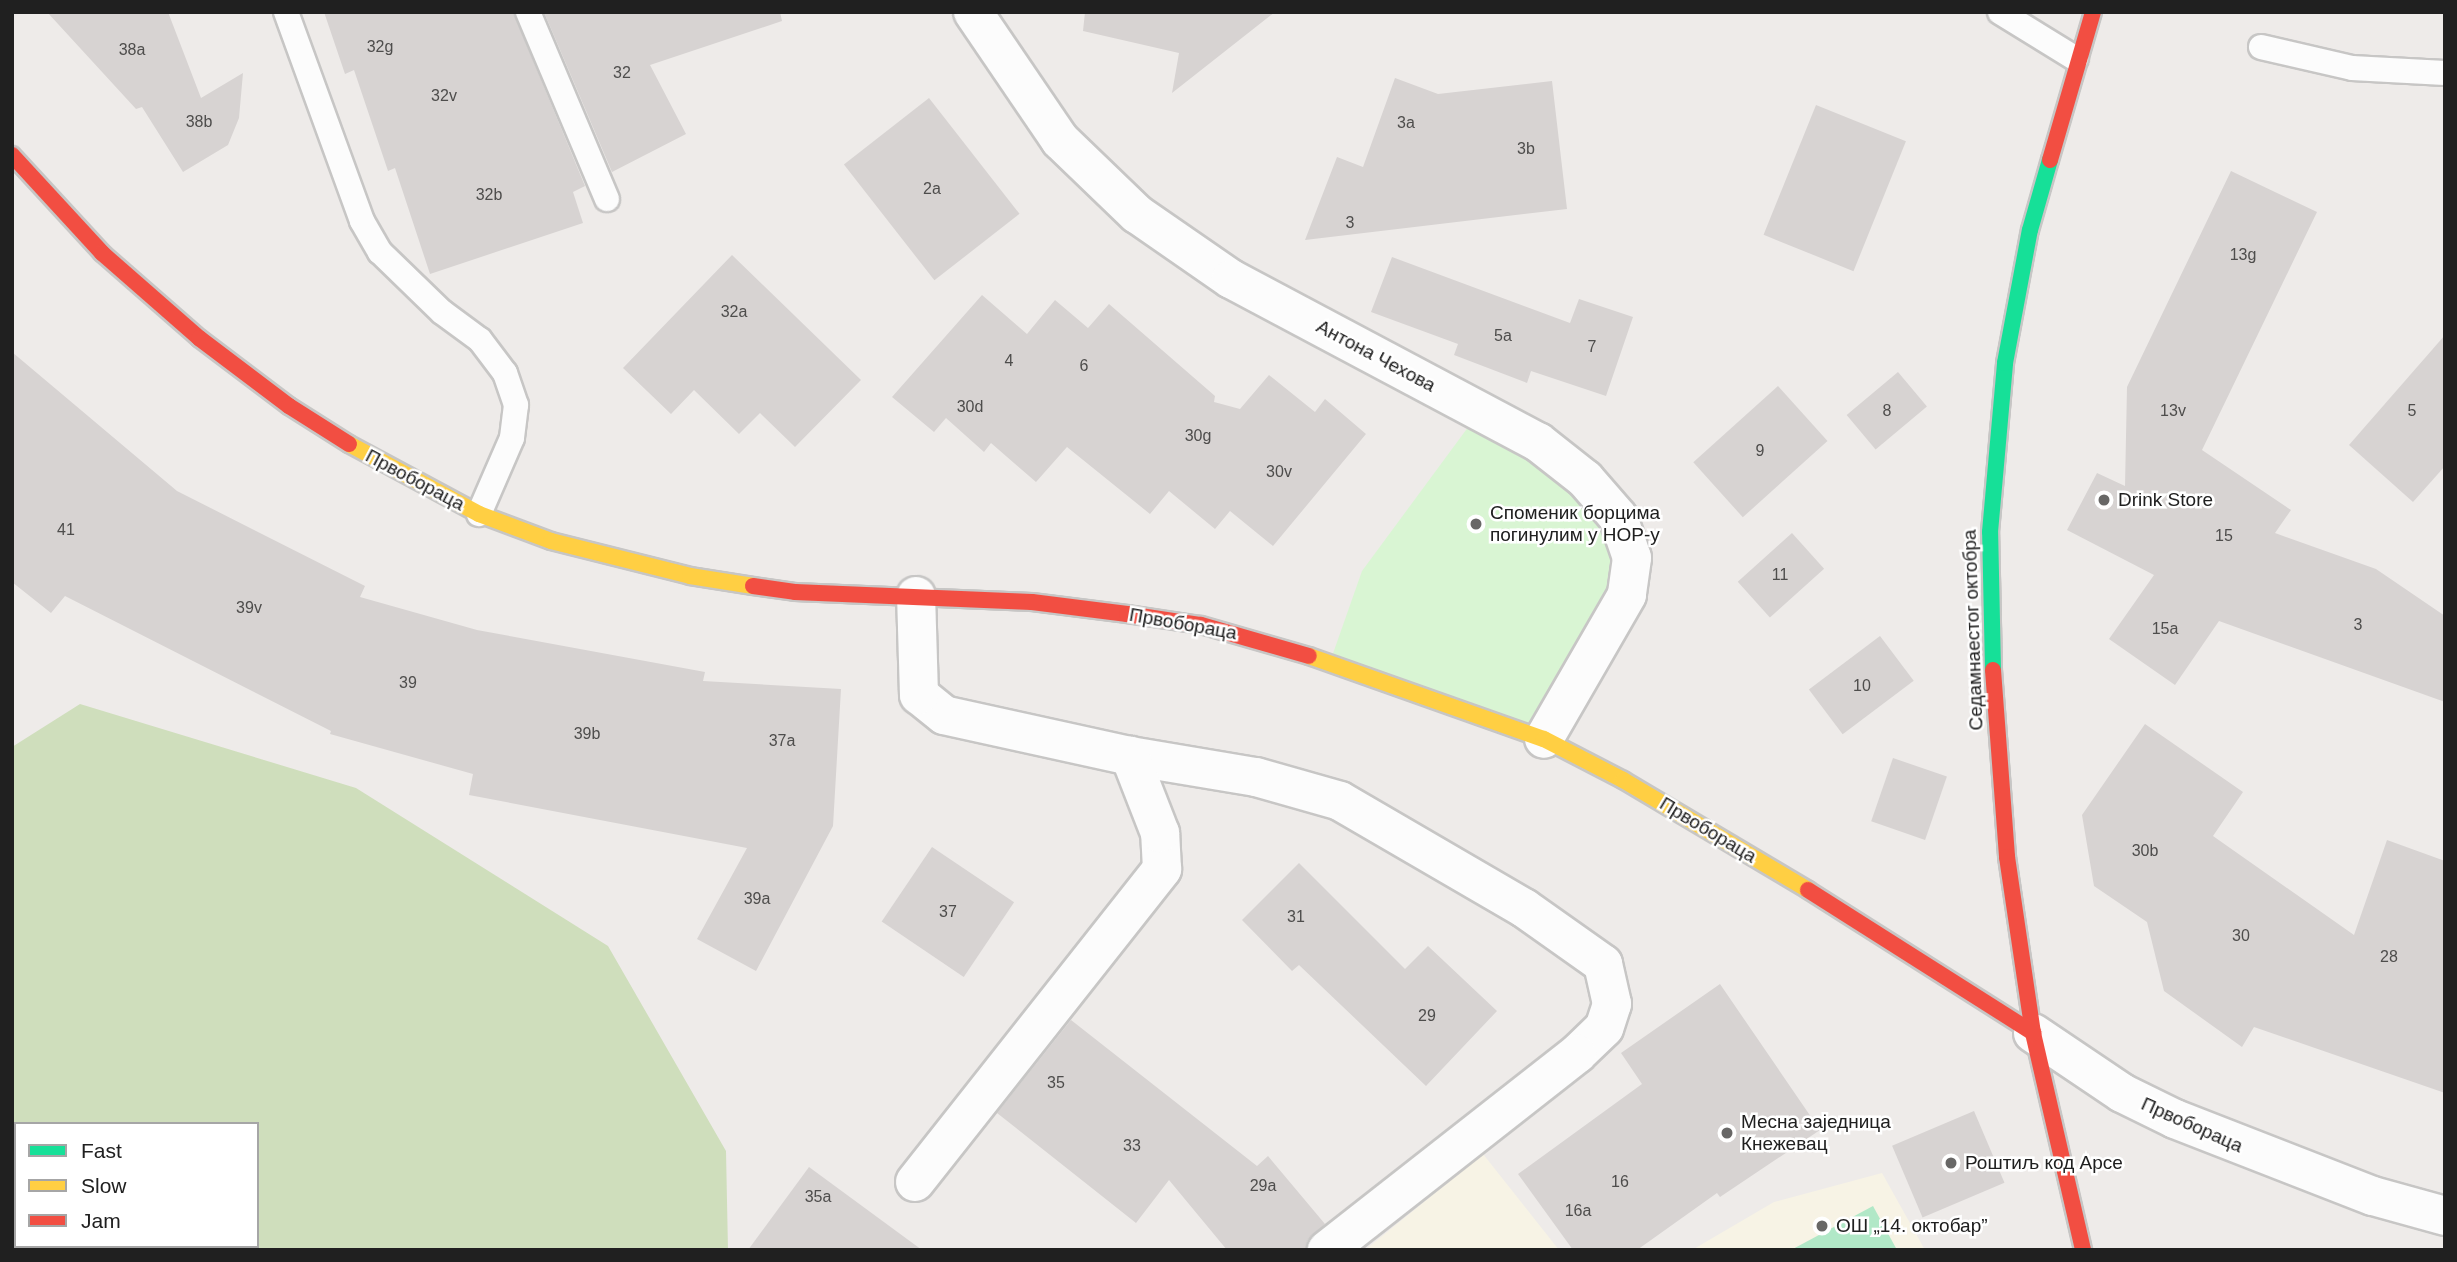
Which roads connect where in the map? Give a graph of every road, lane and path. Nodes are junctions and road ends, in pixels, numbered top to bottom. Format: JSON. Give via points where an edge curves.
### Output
{"nodes":[{"id":1,"x":286,"y":12,"type":"edge"},
{"id":2,"x":528,"y":12,"type":"edge"},
{"id":3,"x":973,"y":12,"type":"edge"},
{"id":4,"x":2000,"y":12,"type":"edge"},
{"id":5,"x":2093,"y":12,"type":"edge"},
{"id":6,"x":2262,"y":47,"type":"dead end"},
{"id":7,"x":2076,"y":59,"type":"junction"},
{"id":8,"x":2445,"y":73,"type":"edge"},
{"id":9,"x":12,"y":155,"type":"edge"},
{"id":10,"x":607,"y":200,"type":"dead end"},
{"id":11,"x":479,"y":514,"type":"junction"},
{"id":12,"x":916,"y":596,"type":"junction"},
{"id":13,"x":1544,"y":739,"type":"junction"},
{"id":14,"x":1130,"y":755,"type":"junction"},
{"id":15,"x":2033,"y":1033,"type":"junction"},
{"id":16,"x":915,"y":1182,"type":"dead end"},
{"id":17,"x":2445,"y":1216,"type":"edge"},
{"id":18,"x":1326,"y":1250,"type":"edge"},
{"id":19,"x":2083,"y":1250,"type":"edge"}],
"edges":[{"from":1,"to":11,"type":"lane","via":[[362,221],[380,252],[442,312],[480,340],[505,373],[516,405],[512,438]]},
{"from":2,"to":10,"type":"lane"},
{"from":3,"to":13,"type":"street","name":"Антона Чехова","via":[[1060,140],[1137,214],[1231,279],[1538,442],[1586,479],[1618,517],[1632,558],[1627,595]]},
{"from":4,"to":7,"type":"lane"},
{"from":5,"to":7,"type":"street","name":"Седамнаестог октобра"},
{"from":6,"to":8,"type":"lane","via":[[2352,68]]},
{"from":7,"to":15,"type":"street","name":"Седамнаестог октобра","via":[[2030,230],[2005,363],[1990,532],[2002,793]]},
{"from":9,"to":11,"type":"street","name":"Првобораца","via":[[102,253],[199,338],[300,413],[390,469]]},
{"from":11,"to":12,"type":"street","name":"Првобораца","via":[[551,541],[690,576],[795,592]]},
{"from":12,"to":13,"type":"street","name":"Првобораца","via":[[1032,602],[1201,625],[1330,662]]},
{"from":12,"to":14,"type":"street","via":[[915,678],[919,695],[930,707],[944,715]]},
{"from":13,"to":15,"type":"street","name":"Првобораца","via":[[1827,901]]},
{"from":14,"to":16,"type":"street","via":[[1160,833],[1161,869]]},
{"from":14,"to":18,"type":"street","via":[[1256,777],[1340,802],[1524,908],[1604,964],[1612,1004],[1604,1027],[1577,1054]]},
{"from":15,"to":17,"type":"street","name":"Првобораца","via":[[2122,1093],[2175,1119],[2252,1153]]},
{"from":15,"to":19,"type":"street","name":"Седамнаестог октобра"}]}
